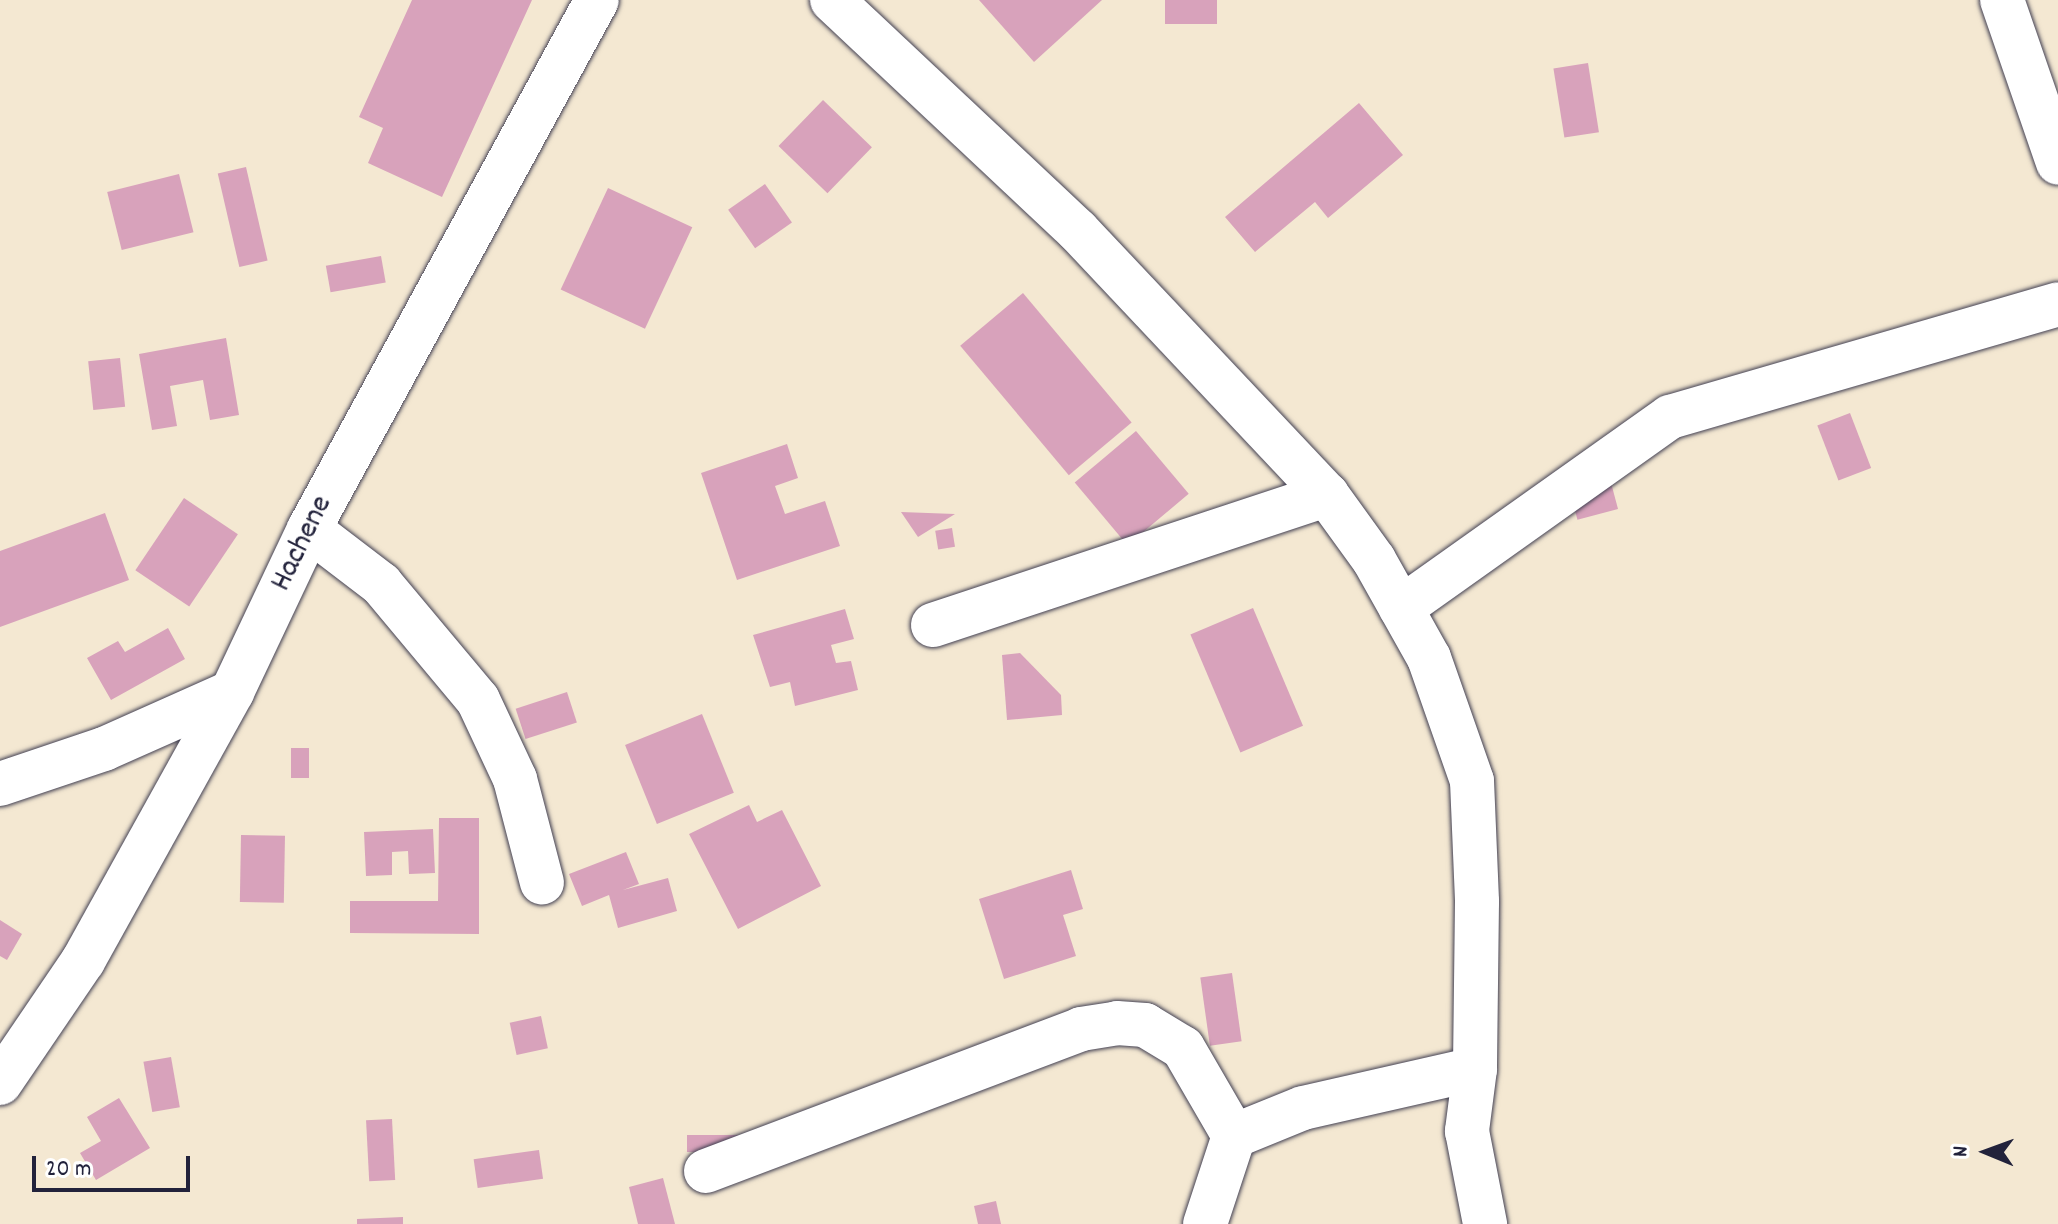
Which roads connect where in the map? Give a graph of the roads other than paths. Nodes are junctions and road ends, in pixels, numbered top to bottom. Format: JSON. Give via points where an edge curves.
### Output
{"nodes":[{"id":1,"x":597,"y":0,"type":"edge"},
{"id":2,"x":832,"y":0,"type":"edge"},
{"id":3,"x":2002,"y":0,"type":"edge"},
{"id":4,"x":2058,"y":163,"type":"edge"},
{"id":5,"x":2058,"y":304,"type":"edge"},
{"id":6,"x":1327,"y":495,"type":"junction"},
{"id":7,"x":309,"y":529,"type":"junction"},
{"id":8,"x":1401,"y":608,"type":"junction"},
{"id":9,"x":933,"y":625,"type":"dead end"},
{"id":10,"x":232,"y":692,"type":"junction"},
{"id":11,"x":0,"y":784,"type":"edge"},
{"id":12,"x":542,"y":883,"type":"dead end"},
{"id":13,"x":1475,"y":1069,"type":"junction"},
{"id":14,"x":0,"y":1083,"type":"edge"},
{"id":15,"x":1234,"y":1136,"type":"junction"},
{"id":16,"x":706,"y":1171,"type":"dead end"},
{"id":17,"x":1205,"y":1224,"type":"edge"},
{"id":18,"x":1485,"y":1224,"type":"edge"}],
"edges":[{"from":1,"to":7,"type":"street","name":"Hachene"},
{"from":2,"to":6,"type":"street","via":[[1078,231]]},
{"from":3,"to":4,"type":"street"},
{"from":5,"to":8,"type":"street","via":[[1670,417]]},
{"from":6,"to":8,"type":"street"},
{"from":6,"to":9,"type":"street"},
{"from":7,"to":10,"type":"street","name":"Hachene"},
{"from":7,"to":12,"type":"street","via":[[381,584],[478,700],[515,779]]},
{"from":8,"to":13,"type":"street","via":[[1429,658],[1472,781]]},
{"from":10,"to":11,"type":"street","via":[[104,749]]},
{"from":10,"to":14,"type":"street","name":"Hachene","via":[[83,961]]},
{"from":13,"to":15,"type":"street","via":[[1303,1108]]},
{"from":13,"to":18,"type":"street","via":[[1467,1131]]},
{"from":15,"to":16,"type":"street","via":[[1183,1048],[1145,1025],[1117,1023],[1081,1029]]},
{"from":15,"to":17,"type":"street"}]}
